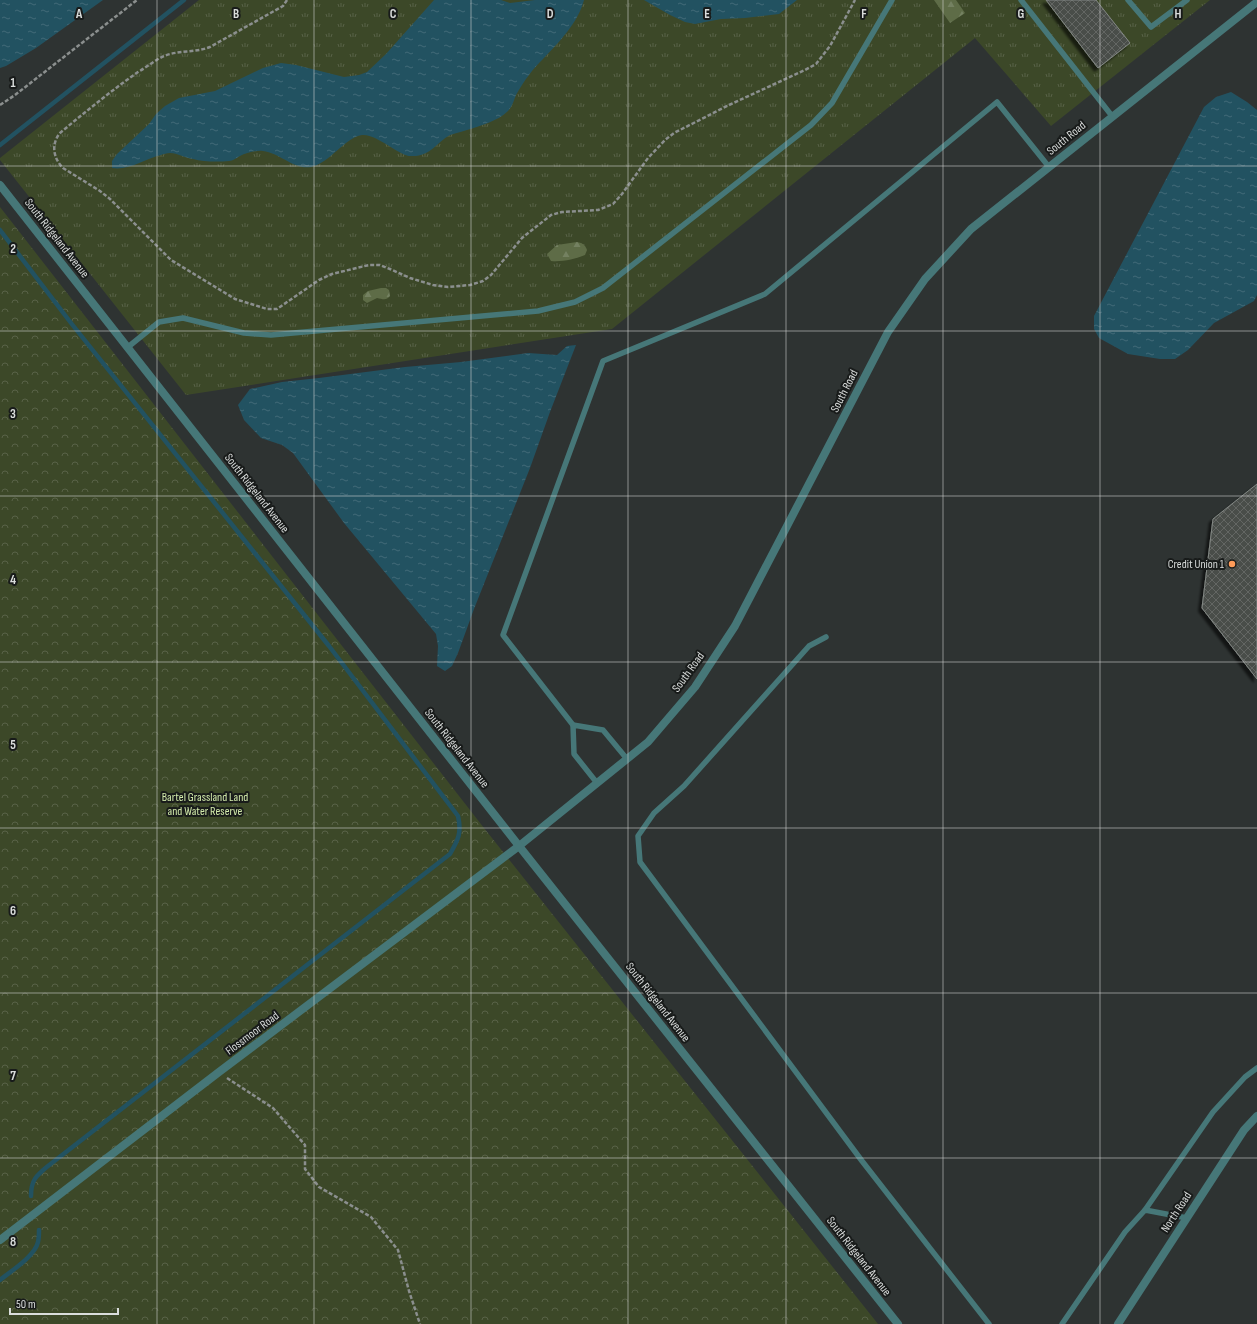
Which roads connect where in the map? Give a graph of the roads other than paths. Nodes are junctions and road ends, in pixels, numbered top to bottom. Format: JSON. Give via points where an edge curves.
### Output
{"nodes":[{"id":1,"x":892,"y":0,"type":"edge"},
{"id":2,"x":1021,"y":0,"type":"edge"},
{"id":3,"x":1128,"y":0,"type":"edge"},
{"id":4,"x":1187,"y":0,"type":"edge"},
{"id":5,"x":1257,"y":2,"type":"edge"},
{"id":6,"x":1112,"y":116,"type":"junction"},
{"id":7,"x":1049,"y":167,"type":"junction"},
{"id":8,"x":0,"y":185,"type":"edge"},
{"id":9,"x":128,"y":347,"type":"junction"},
{"id":10,"x":826,"y":637,"type":"dead end"},
{"id":11,"x":574,"y":725,"type":"junction"},
{"id":12,"x":627,"y":760,"type":"junction"},
{"id":13,"x":597,"y":784,"type":"junction"},
{"id":14,"x":519,"y":846,"type":"junction"},
{"id":15,"x":1257,"y":1068,"type":"edge"},
{"id":16,"x":1257,"y":1116,"type":"edge"},
{"id":17,"x":1145,"y":1210,"type":"junction"},
{"id":18,"x":1187,"y":1218,"type":"junction"},
{"id":19,"x":0,"y":1240,"type":"edge"},
{"id":20,"x":898,"y":1324,"type":"edge"},
{"id":21,"x":989,"y":1324,"type":"edge"},
{"id":22,"x":1062,"y":1324,"type":"edge"},
{"id":23,"x":1118,"y":1324,"type":"edge"}],
"edges":[{"from":1,"to":9,"type":"lane","via":[[832,103],[811,125],[603,288],[574,302],[538,311],[271,335],[244,333],[183,318],[159,322]]},
{"from":2,"to":6,"type":"lane"},
{"from":3,"to":4,"type":"lane","via":[[1151,27]]},
{"from":5,"to":6,"type":"street","name":"South Road"},
{"from":6,"to":7,"type":"street","name":"South Road"},
{"from":7,"to":11,"type":"lane","via":[[997,102],[765,294],[603,361],[503,636]]},
{"from":7,"to":12,"type":"street","name":"South Road","via":[[971,229],[925,279],[888,332],[735,626],[695,687],[648,742]]},
{"from":8,"to":9,"type":"street","name":"South Ridgeland Avenue"},
{"from":9,"to":14,"type":"street","name":"South Ridgeland Avenue"},
{"from":10,"to":21,"type":"lane","via":[[809,646],[684,786],[654,813],[638,836],[640,862],[862,1161]]},
{"from":11,"to":12,"type":"lane","via":[[603,730]]},
{"from":11,"to":13,"type":"lane","via":[[574,754]]},
{"from":12,"to":13,"type":"street","name":"South Road"},
{"from":13,"to":14,"type":"street","name":"South Road"},
{"from":14,"to":19,"type":"street","name":"Flossmoor Road"},
{"from":14,"to":20,"type":"street","name":"South Ridgeland Avenue"},
{"from":15,"to":17,"type":"lane","via":[[1245,1076],[1213,1112]]},
{"from":16,"to":18,"type":"street","name":"North Road","via":[[1244,1130]]},
{"from":17,"to":18,"type":"lane"},
{"from":17,"to":22,"type":"lane","via":[[1125,1232]]},
{"from":18,"to":23,"type":"street","name":"North Road"}]}
